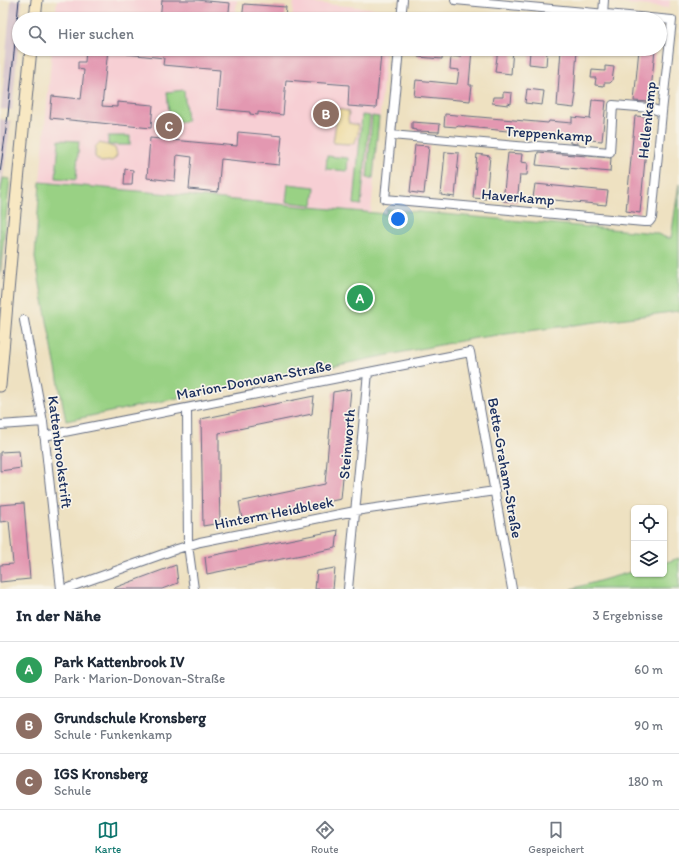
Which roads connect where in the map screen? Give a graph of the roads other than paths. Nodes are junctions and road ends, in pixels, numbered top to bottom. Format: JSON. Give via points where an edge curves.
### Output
{"nodes":[{"id":1,"x":37,"y":0,"type":"edge"},
{"id":2,"x":403,"y":0,"type":"edge"},
{"id":3,"x":455,"y":0,"type":"edge"},
{"id":4,"x":604,"y":0,"type":"edge"},
{"id":5,"x":36,"y":12,"type":"edge"},
{"id":6,"x":402,"y":12,"type":"edge"},
{"id":7,"x":582,"y":12,"type":"edge"},
{"id":8,"x":603,"y":12,"type":"edge"},
{"id":9,"x":667,"y":20,"type":"edge"},
{"id":10,"x":30,"y":56,"type":"edge"},
{"id":11,"x":398,"y":56,"type":"edge"},
{"id":12,"x":662,"y":112,"type":"junction"},
{"id":13,"x":391,"y":135,"type":"junction"},
{"id":14,"x":649,"y":222,"type":"joint"},
{"id":15,"x":24,"y":320,"type":"dead end"},
{"id":16,"x":470,"y":352,"type":"joint"},
{"id":17,"x":368,"y":372,"type":"junction"},
{"id":18,"x":0,"y":386,"type":"edge"},
{"id":19,"x":187,"y":408,"type":"junction"},
{"id":20,"x":43,"y":422,"type":"junction"},
{"id":21,"x":0,"y":425,"type":"edge"},
{"id":22,"x":44,"y":436,"type":"junction"},
{"id":23,"x":495,"y":491,"type":"junction"},
{"id":24,"x":355,"y":511,"type":"junction"},
{"id":25,"x":188,"y":545,"type":"junction"},
{"id":26,"x":61,"y":589,"type":"edge"},
{"id":27,"x":65,"y":589,"type":"edge"},
{"id":28,"x":194,"y":589,"type":"edge"},
{"id":29,"x":348,"y":589,"type":"edge"},
{"id":30,"x":512,"y":589,"type":"edge"}],
"edges":[{"from":1,"to":5,"type":"main road"},
{"from":2,"to":6,"type":"street"},
{"from":3,"to":7,"type":"street"},
{"from":4,"to":8,"type":"street"},
{"from":9,"to":12,"type":"street","name":"Hellenkamp","via":[[672,20]]},
{"from":10,"to":18,"type":"main road"},
{"from":11,"to":13,"type":"street"},
{"from":12,"to":13,"type":"street","name":"Treppenkamp","via":[[650,108],[614,105],[610,152],[538,146],[528,148]]},
{"from":12,"to":14,"type":"street","name":"Hellenkamp","via":[[652,218]]},
{"from":13,"to":14,"type":"street","name":"Haverkamp","via":[[385,199]]},
{"from":15,"to":20,"type":"street","name":"Kattenbrookstrift"},
{"from":16,"to":17,"type":"street","name":"Marion-Donovan-Straße"},
{"from":16,"to":23,"type":"street","name":"Bette-Graham-Straße"},
{"from":17,"to":19,"type":"street","name":"Marion-Donovan-Straße"},
{"from":17,"to":24,"type":"street","name":"Steinworth"},
{"from":19,"to":22,"type":"street","name":"Marion-Donovan-Straße"},
{"from":19,"to":25,"type":"street"},
{"from":20,"to":21,"type":"street"},
{"from":20,"to":22,"type":"street","name":"Kattenbrookstrift"},
{"from":22,"to":26,"type":"street","name":"Kattenbrookstrift"},
{"from":23,"to":24,"type":"street","name":"Hinterm Heidbleek"},
{"from":23,"to":30,"type":"street","name":"Bette-Graham-Straße"},
{"from":24,"to":25,"type":"street","name":"Hinterm Heidbleek"},
{"from":24,"to":29,"type":"street","name":"Steinworth"},
{"from":25,"to":27,"type":"street","name":"Hinterm Heidbleek"},
{"from":25,"to":28,"type":"street"}]}
